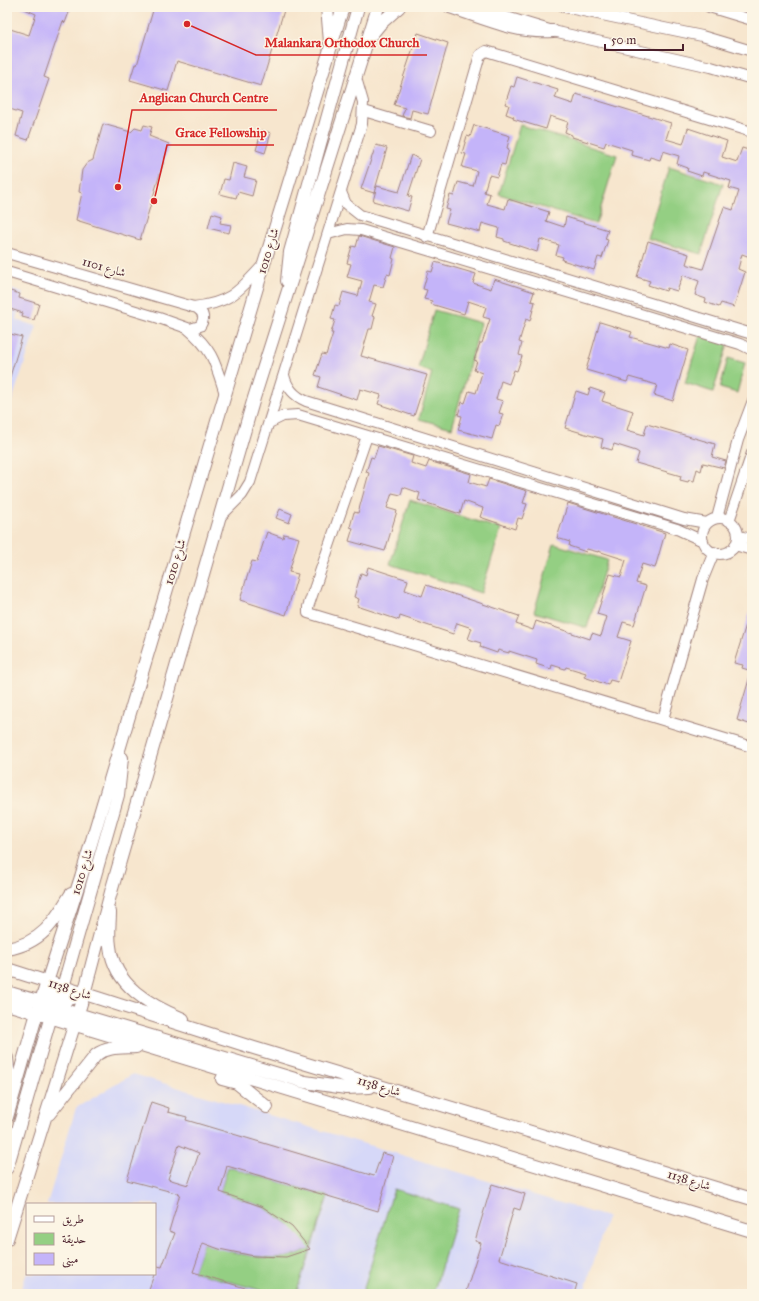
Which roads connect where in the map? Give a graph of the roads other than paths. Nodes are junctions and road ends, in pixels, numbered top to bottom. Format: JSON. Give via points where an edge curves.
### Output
{"nodes":[{"id":1,"x":327,"y":7,"type":"edge"},
{"id":2,"x":343,"y":7,"type":"edge"},
{"id":3,"x":358,"y":7,"type":"edge"},
{"id":4,"x":378,"y":7,"type":"edge"},
{"id":5,"x":399,"y":7,"type":"edge"},
{"id":6,"x":450,"y":7,"type":"edge"},
{"id":7,"x":472,"y":7,"type":"edge"},
{"id":8,"x":564,"y":7,"type":"edge"},
{"id":9,"x":709,"y":7,"type":"edge"},
{"id":10,"x":752,"y":20,"type":"edge"},
{"id":11,"x":553,"y":31,"type":"junction"},
{"id":12,"x":366,"y":41,"type":"junction"},
{"id":13,"x":331,"y":46,"type":"junction"},
{"id":14,"x":752,"y":51,"type":"edge"},
{"id":15,"x":356,"y":78,"type":"junction"},
{"id":16,"x":752,"y":79,"type":"edge"},
{"id":17,"x":364,"y":111,"type":"junction"},
{"id":18,"x":431,"y":131,"type":"dead end"},
{"id":19,"x":752,"y":132,"type":"edge"},
{"id":20,"x":341,"y":192,"type":"junction"},
{"id":21,"x":365,"y":216,"type":"junction"},
{"id":22,"x":361,"y":230,"type":"junction"},
{"id":23,"x":328,"y":234,"type":"junction"},
{"id":24,"x":427,"y":237,"type":"junction"},
{"id":25,"x":7,"y":253,"type":"edge"},
{"id":26,"x":264,"y":264,"type":"junction"},
{"id":27,"x":7,"y":272,"type":"edge"},
{"id":28,"x":288,"y":293,"type":"junction"},
{"id":29,"x":193,"y":307,"type":"junction"},
{"id":30,"x":187,"y":328,"type":"junction"},
{"id":31,"x":752,"y":334,"type":"edge"},
{"id":32,"x":752,"y":350,"type":"edge"},
{"id":33,"x":284,"y":375,"type":"junction"},
{"id":34,"x":225,"y":394,"type":"junction"},
{"id":35,"x":312,"y":403,"type":"junction"},
{"id":36,"x":752,"y":403,"type":"edge"},
{"id":37,"x":305,"y":417,"type":"junction"},
{"id":38,"x":269,"y":423,"type":"junction"},
{"id":39,"x":367,"y":436,"type":"junction"},
{"id":40,"x":752,"y":453,"type":"edge"},
{"id":41,"x":221,"y":516,"type":"junction"},
{"id":42,"x":717,"y":518,"type":"junction"},
{"id":43,"x":729,"y":521,"type":"junction"},
{"id":44,"x":707,"y":523,"type":"junction"},
{"id":45,"x":752,"y":539,"type":"edge"},
{"id":46,"x":736,"y":540,"type":"junction"},
{"id":47,"x":703,"y":541,"type":"junction"},
{"id":48,"x":752,"y":550,"type":"edge"},
{"id":49,"x":714,"y":552,"type":"junction"},
{"id":50,"x":663,"y":719,"type":"junction"},
{"id":51,"x":126,"y":727,"type":"junction"},
{"id":52,"x":752,"y":747,"type":"edge"},
{"id":53,"x":81,"y":877,"type":"junction"},
{"id":54,"x":111,"y":892,"type":"junction"},
{"id":55,"x":7,"y":949,"type":"edge"},
{"id":56,"x":7,"y":969,"type":"edge"},
{"id":57,"x":47,"y":982,"type":"junction"},
{"id":58,"x":63,"y":987,"type":"junction"},
{"id":59,"x":7,"y":992,"type":"edge"},
{"id":60,"x":84,"y":994,"type":"junction"},
{"id":61,"x":7,"y":1004,"type":"edge"},
{"id":62,"x":39,"y":1008,"type":"junction"},
{"id":63,"x":57,"y":1008,"type":"junction"},
{"id":64,"x":75,"y":1019,"type":"junction"},
{"id":65,"x":146,"y":1048,"type":"junction"},
{"id":66,"x":254,"y":1048,"type":"junction"},
{"id":67,"x":7,"y":1058,"type":"edge"},
{"id":68,"x":382,"y":1087,"type":"junction"},
{"id":69,"x":267,"y":1107,"type":"dead end"},
{"id":70,"x":8,"y":1115,"type":"edge"},
{"id":71,"x":45,"y":1118,"type":"junction"},
{"id":72,"x":7,"y":1168,"type":"edge"},
{"id":73,"x":752,"y":1199,"type":"edge"},
{"id":74,"x":752,"y":1231,"type":"edge"},
{"id":75,"x":7,"y":1239,"type":"edge"}],
"edges":[{"from":1,"to":13,"type":"street"},
{"from":2,"to":13,"type":"street","name":"شارع 1010"},
{"from":3,"to":28,"type":"street","via":[[290,252]]},
{"from":4,"to":12,"type":"street"},
{"from":5,"to":12,"type":"street"},
{"from":6,"to":11,"type":"street","via":[[517,29]]},
{"from":7,"to":11,"type":"street"},
{"from":8,"to":14,"type":"street","via":[[702,36]]},
{"from":9,"to":10,"type":"street"},
{"from":11,"to":16,"type":"street","via":[[711,67]]},
{"from":12,"to":15,"type":"street"},
{"from":13,"to":26,"type":"street","name":"شارع 1010"},
{"from":15,"to":17,"type":"street","via":[[362,94]]},
{"from":15,"to":28,"type":"street"},
{"from":17,"to":18,"type":"street"},
{"from":17,"to":20,"type":"street"},
{"from":19,"to":24,"type":"street","via":[[486,51],[480,55]]},
{"from":20,"to":21,"type":"street","via":[[350,208]]},
{"from":20,"to":23,"type":"street"},
{"from":21,"to":22,"type":"street"},
{"from":21,"to":24,"type":"street"},
{"from":22,"to":23,"type":"street","via":[[348,229]]},
{"from":22,"to":32,"type":"street","via":[[740,344]]},
{"from":23,"to":33,"type":"street"},
{"from":24,"to":31,"type":"street"},
{"from":25,"to":29,"type":"street","name":"شارع 1101"},
{"from":26,"to":29,"type":"street","name":"شارع 1101","via":[[240,290],[226,300]]},
{"from":26,"to":34,"type":"street","name":"شارع 1010"},
{"from":27,"to":30,"type":"street"},
{"from":28,"to":41,"type":"street","via":[[254,398]]},
{"from":29,"to":30,"type":"street","via":[[202,313],[202,323],[197,328]]},
{"from":30,"to":34,"type":"street","via":[[203,342],[209,352]]},
{"from":33,"to":35,"type":"street","via":[[294,394]]},
{"from":33,"to":38,"type":"street"},
{"from":34,"to":51,"type":"street","name":"شارع 1010"},
{"from":35,"to":37,"type":"street","via":[[304,408]]},
{"from":35,"to":44,"type":"street","via":[[688,520]]},
{"from":36,"to":42,"type":"street","via":[[738,440]]},
{"from":37,"to":38,"type":"street","via":[[283,416]]},
{"from":37,"to":39,"type":"street"},
{"from":38,"to":41,"type":"street","via":[[250,482],[242,495]]},
{"from":39,"to":47,"type":"street","via":[[677,529]]},
{"from":39,"to":50,"type":"street","via":[[308,606],[308,613]]},
{"from":40,"to":43,"type":"street"},
{"from":41,"to":54,"type":"street"},
{"from":42,"to":43,"type":"street"},
{"from":42,"to":44,"type":"street"},
{"from":43,"to":46,"type":"street","via":[[735,527]]},
{"from":44,"to":47,"type":"street","via":[[702,535]]},
{"from":45,"to":46,"type":"street"},
{"from":46,"to":48,"type":"street"},
{"from":46,"to":49,"type":"street","via":[[724,553]]},
{"from":47,"to":49,"type":"street"},
{"from":49,"to":50,"type":"street","via":[[703,579]]},
{"from":50,"to":52,"type":"street"},
{"from":51,"to":53,"type":"street","name":"شارع 1010"},
{"from":51,"to":58,"type":"street","via":[[118,795]]},
{"from":53,"to":55,"type":"street","via":[[43,934],[24,945]]},
{"from":53,"to":57,"type":"street","name":"شارع 1010"},
{"from":54,"to":60,"type":"street"},
{"from":54,"to":66,"type":"street","via":[[110,946],[114,965],[127,985],[139,996],[172,1014]]},
{"from":56,"to":57,"type":"street","name":"شارع 1138"},
{"from":57,"to":58,"type":"street","name":"شارع 1138"},
{"from":57,"to":62,"type":"street","name":"شارع 1010"},
{"from":57,"to":63,"type":"street"},
{"from":58,"to":60,"type":"street","name":"شارع 1138"},
{"from":58,"to":63,"type":"street"},
{"from":59,"to":62,"type":"street"},
{"from":60,"to":63,"type":"street"},
{"from":60,"to":64,"type":"street"},
{"from":60,"to":66,"type":"street","name":"شارع 1138"},
{"from":61,"to":62,"type":"street"},
{"from":62,"to":63,"type":"street"},
{"from":62,"to":70,"type":"street","name":"شارع 1010"},
{"from":63,"to":64,"type":"street"},
{"from":63,"to":72,"type":"street"},
{"from":64,"to":65,"type":"street"},
{"from":64,"to":68,"type":"street","via":[[305,1082],[346,1088]]},
{"from":64,"to":71,"type":"street"},
{"from":65,"to":69,"type":"street","via":[[163,1061],[237,1083]]},
{"from":65,"to":71,"type":"street","via":[[102,1050],[90,1060]]},
{"from":65,"to":74,"type":"street"},
{"from":66,"to":68,"type":"street","name":"شارع 1138"},
{"from":67,"to":70,"type":"street","via":[[11,1086]]},
{"from":68,"to":73,"type":"street","name":"شارع 1138"},
{"from":71,"to":75,"type":"street"}]}
